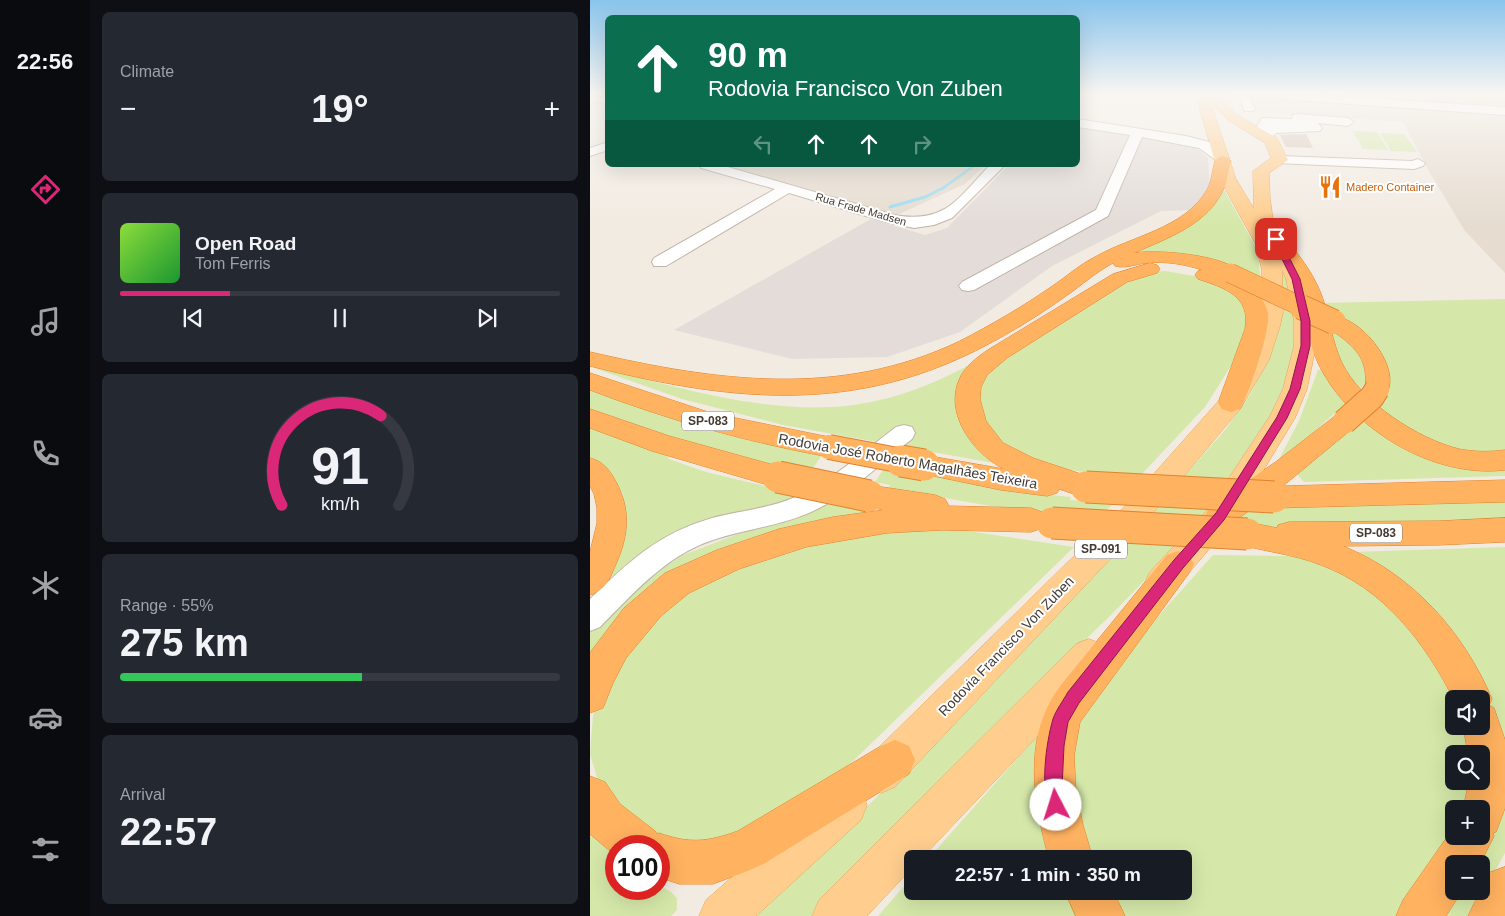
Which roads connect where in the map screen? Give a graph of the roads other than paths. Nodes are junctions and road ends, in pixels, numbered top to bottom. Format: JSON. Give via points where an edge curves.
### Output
{"nodes":[{"id":1,"x":1135,"y":138,"type":"edge"},
{"id":2,"x":1174,"y":138,"type":"edge"},
{"id":3,"x":1195,"y":138,"type":"edge"},
{"id":4,"x":1216,"y":138,"type":"edge"},
{"id":5,"x":1225,"y":138,"type":"edge"},
{"id":6,"x":1270,"y":138,"type":"edge"},
{"id":7,"x":1182,"y":139,"type":"junction"},
{"id":8,"x":605,"y":147,"type":"edge"},
{"id":9,"x":590,"y":152,"type":"edge"},
{"id":10,"x":1222,"y":159,"type":"junction"},
{"id":11,"x":1280,"y":160,"type":"junction"},
{"id":12,"x":1422,"y":164,"type":"dead end"},
{"id":13,"x":713,"y":167,"type":"edge"},
{"id":14,"x":996,"y":167,"type":"edge"},
{"id":15,"x":786,"y":188,"type":"junction"},
{"id":16,"x":1270,"y":230,"type":"junction"},
{"id":17,"x":660,"y":262,"type":"dead end"},
{"id":18,"x":968,"y":286,"type":"dead end"},
{"id":19,"x":590,"y":359,"type":"edge"},
{"id":20,"x":637,"y":371,"type":"junction"},
{"id":21,"x":590,"y":381,"type":"edge"},
{"id":22,"x":1231,"y":403,"type":"junction"},
{"id":23,"x":590,"y":418,"type":"edge"},
{"id":24,"x":904,"y":433,"type":"dead end"},
{"id":25,"x":1505,"y":460,"type":"edge"},
{"id":26,"x":590,"y":468,"type":"edge"},
{"id":27,"x":1086,"y":487,"type":"junction"},
{"id":28,"x":1505,"y":491,"type":"edge"},
{"id":29,"x":1220,"y":516,"type":"junction"},
{"id":30,"x":1041,"y":522,"type":"junction"},
{"id":31,"x":1505,"y":530,"type":"edge"},
{"id":32,"x":1247,"y":534,"type":"junction"},
{"id":33,"x":1178,"y":564,"type":"junction"},
{"id":34,"x":590,"y":581,"type":"edge"},
{"id":35,"x":590,"y":618,"type":"edge"},
{"id":36,"x":1469,"y":690,"type":"edge"},
{"id":37,"x":590,"y":695,"type":"edge"},
{"id":38,"x":1484,"y":735,"type":"edge"},
{"id":39,"x":895,"y":760,"type":"junction"},
{"id":40,"x":590,"y":797,"type":"edge"},
{"id":41,"x":1488,"y":800,"type":"edge"},
{"id":42,"x":623,"y":835,"type":"edge"},
{"id":43,"x":1067,"y":850,"type":"edge"},
{"id":44,"x":670,"y":859,"type":"edge"},
{"id":45,"x":1445,"y":877,"type":"edge"},
{"id":46,"x":1505,"y":889,"type":"edge"},
{"id":47,"x":1092,"y":900,"type":"edge"},
{"id":48,"x":722,"y":916,"type":"edge"},
{"id":49,"x":835,"y":916,"type":"edge"},
{"id":50,"x":1102,"y":916,"type":"edge"},
{"id":51,"x":1419,"y":916,"type":"edge"},
{"id":52,"x":1491,"y":916,"type":"edge"}],
"edges":[{"from":1,"to":18,"type":"street","via":[[1103,213]]},
{"from":2,"to":7,"type":"street"},
{"from":3,"to":7,"type":"street"},
{"from":4,"to":10,"type":"main road","name":"Rodovia Francisco Von Zuben","number":"SP-091"},
{"from":5,"to":16,"type":"main road","via":[[1236,170]]},
{"from":6,"to":11,"type":"main road"},
{"from":7,"to":10,"type":"street","via":[[1204,145]]},
{"from":8,"to":9,"type":"street"},
{"from":10,"to":20,"type":"highway","via":[[1215,190],[1203,207],[1182,224],[1104,260],[1034,308],[968,346],[923,366],[844,386],[793,389],[726,384]]},
{"from":10,"to":22,"type":"main road","name":"Rodovia Francisco Von Zuben","number":"SP-091","via":[[1228,179],[1264,243],[1272,270],[1269,326],[1257,360]]},
{"from":11,"to":12,"type":"street"},
{"from":11,"to":16,"type":"main road","via":[[1261,171],[1261,198]]},
{"from":13,"to":15,"type":"street","name":"Rua Frade Madsen"},
{"from":14,"to":15,"type":"street","name":"Rua Frade Madsen","via":[[947,216],[914,223]]},
{"from":15,"to":17,"type":"street"},
{"from":16,"to":25,"type":"highway","via":[[1302,272],[1313,298],[1330,363],[1356,399],[1390,426],[1432,448],[1481,462]]},
{"from":16,"to":29,"type":"main road","via":[[1290,264],[1302,297],[1306,346],[1295,389],[1282,418]]},
{"from":19,"to":20,"type":"highway"},
{"from":20,"to":29,"type":"highway","bridge":true,"via":[[752,397],[839,402],[891,391],[948,371],[1059,304],[1111,266],[1157,257],[1210,265],[1334,322],[1355,336],[1371,355],[1380,373],[1372,397],[1287,468]]},
{"from":21,"to":27,"type":"highway","name":"Rodovia José Roberto Magalhães Teixeira","number":"SP-083","bridge":true,"via":[[672,411],[764,435],[1009,480]]},
{"from":22,"to":27,"type":"highway","via":[[1258,320],[1258,311],[1252,302],[1222,281],[1190,270],[1145,270],[1120,278],[998,352],[973,376],[969,390],[970,418],[976,430],[1000,454]]},
{"from":22,"to":39,"type":"main road","name":"Rodovia Francisco Von Zuben","number":"SP-091","via":[[1138,511]]},
{"from":23,"to":30,"type":"highway","number":"SP-083","bridge":true,"via":[[662,444],[778,477],[870,496]]},
{"from":24,"to":35,"type":"street","via":[[814,499],[790,509],[710,529],[653,556]]},
{"from":26,"to":34,"type":"highway","via":[[608,490],[613,508],[613,531]]},
{"from":27,"to":28,"type":"highway","name":"Rodovia José Roberto Magalhães Teixeira","number":"SP-083","bridge":true,"via":[[1274,497]]},
{"from":29,"to":33,"type":"main road"},
{"from":30,"to":32,"type":"highway","number":"SP-083","bridge":true},
{"from":30,"to":37,"type":"highway","via":[[915,519],[880,522],[791,539],[727,559],[679,582],[648,606],[622,634],[604,662]]},
{"from":31,"to":32,"type":"highway","number":"SP-083"},
{"from":32,"to":36,"type":"highway","via":[[1329,554],[1384,584],[1411,606],[1434,632]]},
{"from":33,"to":43,"type":"highway","via":[[1074,698],[1061,720],[1053,788]]},
{"from":33,"to":49,"type":"main road"},
{"from":38,"to":41,"type":"highway","via":[[1491,769]]},
{"from":39,"to":44,"type":"highway","via":[[750,848],[714,862]]},
{"from":39,"to":48,"type":"main road","name":"Rodovia Francisco Von Zuben","number":"SP-091"},
{"from":40,"to":42,"type":"highway","via":[[594,807]]},
{"from":45,"to":51,"type":"highway"},
{"from":46,"to":52,"type":"highway"},
{"from":47,"to":50,"type":"highway"}]}
